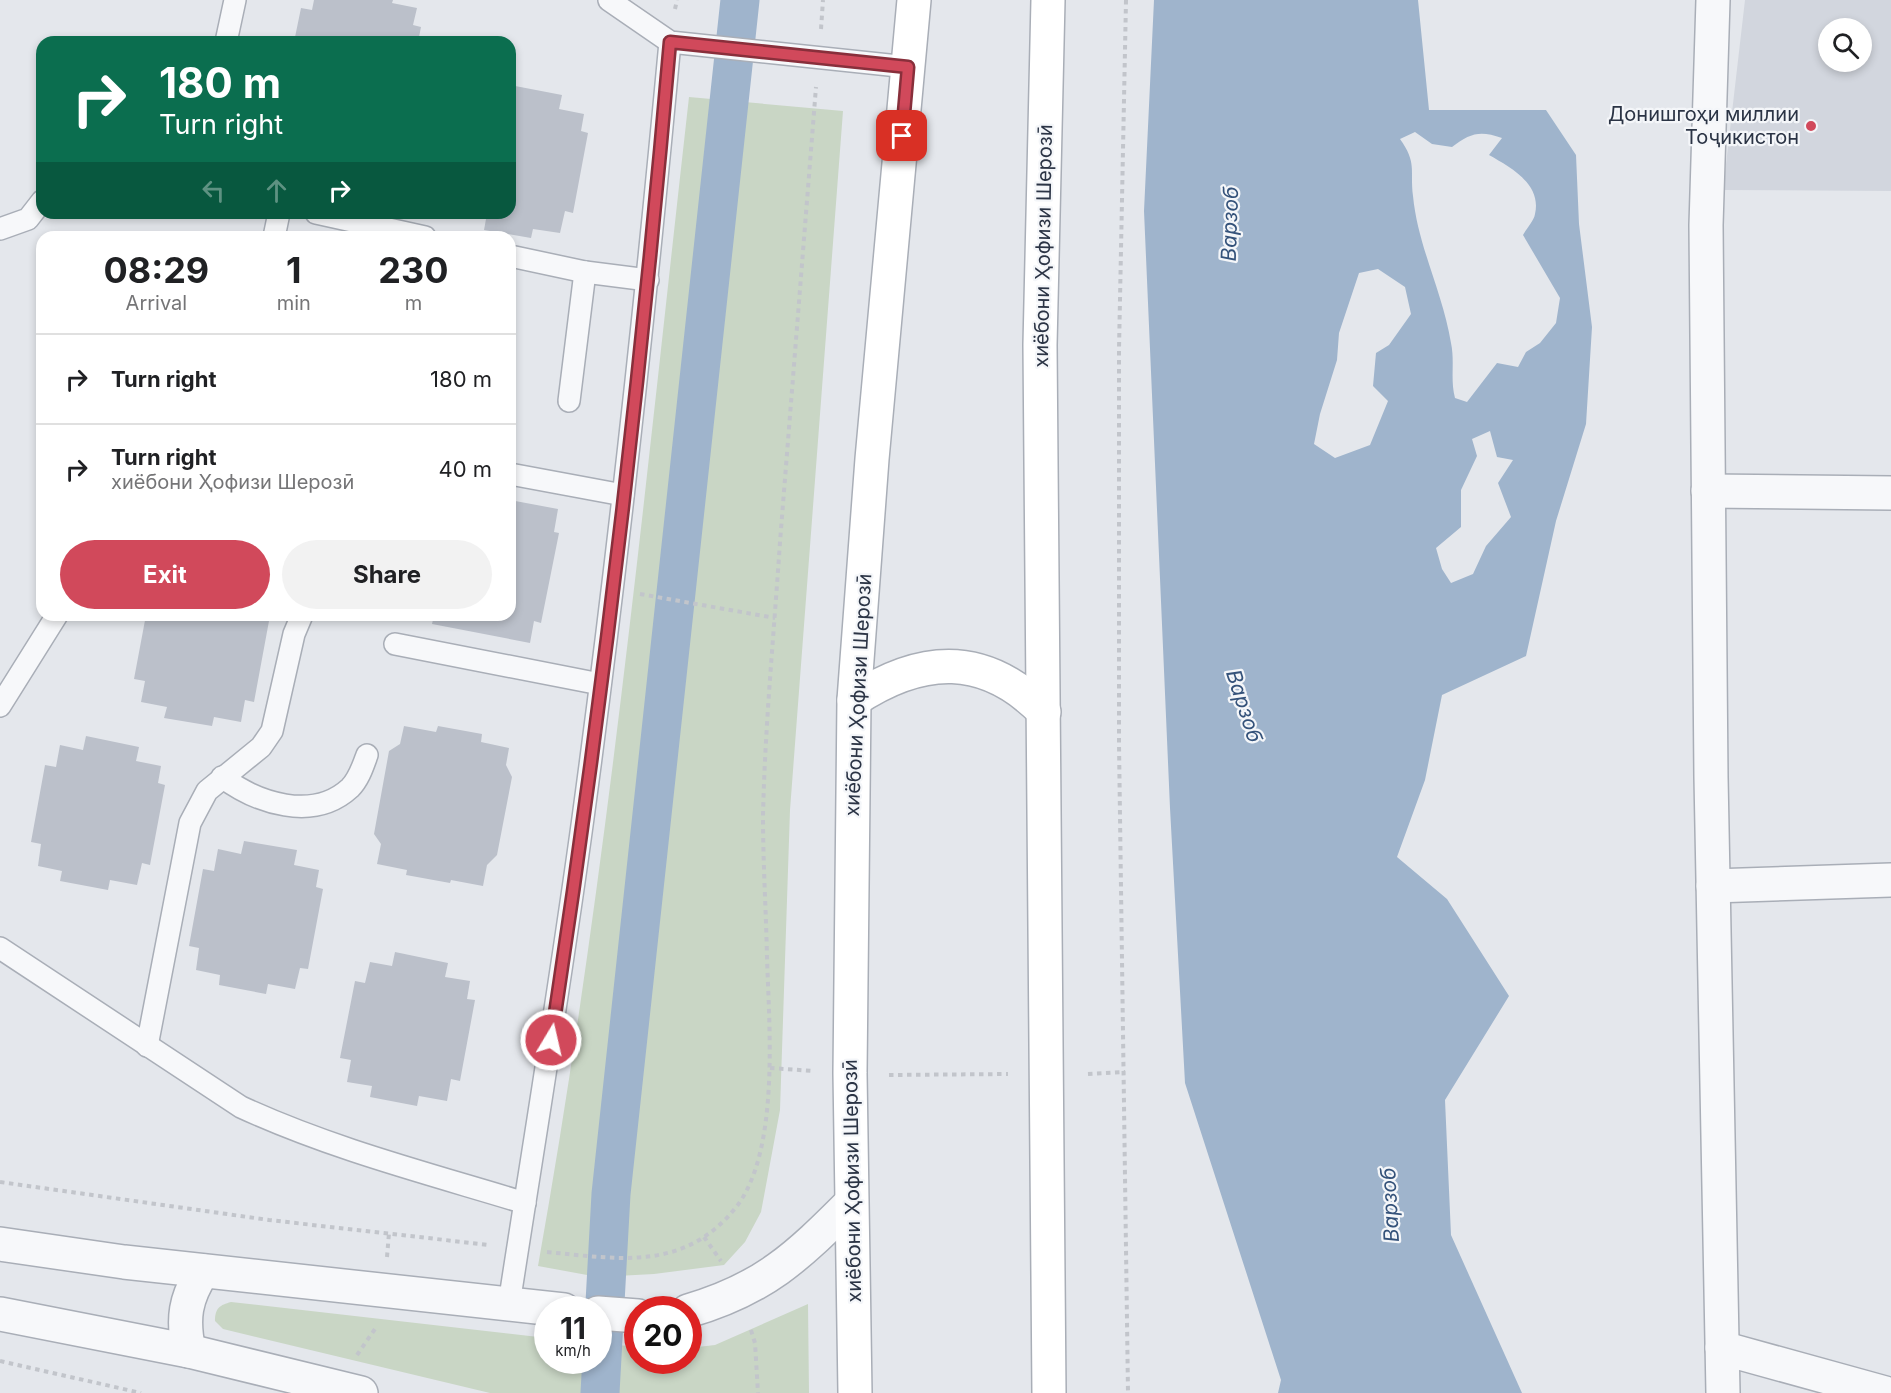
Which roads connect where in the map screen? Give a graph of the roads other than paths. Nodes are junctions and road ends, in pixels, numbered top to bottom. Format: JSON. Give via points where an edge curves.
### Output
{"nodes":[{"id":1,"x":235,"y":0,"type":"edge"},
{"id":2,"x":609,"y":0,"type":"edge"},
{"id":3,"x":914,"y":0,"type":"edge"},
{"id":4,"x":1048,"y":0,"type":"edge"},
{"id":5,"x":1713,"y":0,"type":"edge"},
{"id":6,"x":227,"y":36,"type":"edge"},
{"id":7,"x":670,"y":42,"type":"junction"},
{"id":8,"x":908,"y":67,"type":"junction"},
{"id":9,"x":36,"y":209,"type":"edge"},
{"id":10,"x":343,"y":219,"type":"edge"},
{"id":11,"x":0,"y":229,"type":"edge"},
{"id":12,"x":397,"y":231,"type":"edge"},
{"id":13,"x":516,"y":257,"type":"edge"},
{"id":14,"x":585,"y":272,"type":"junction"},
{"id":15,"x":648,"y":280,"type":"junction"},
{"id":16,"x":569,"y":401,"type":"dead end"},
{"id":17,"x":516,"y":475,"type":"edge"},
{"id":18,"x":1708,"y":491,"type":"junction"},
{"id":19,"x":1891,"y":493,"type":"edge"},
{"id":20,"x":623,"y":495,"type":"junction"},
{"id":21,"x":53,"y":621,"type":"edge"},
{"id":22,"x":299,"y":621,"type":"edge"},
{"id":23,"x":395,"y":644,"type":"dead end"},
{"id":24,"x":600,"y":684,"type":"junction"},
{"id":25,"x":854,"y":699,"type":"junction"},
{"id":26,"x":0,"y":706,"type":"edge"},
{"id":27,"x":1044,"y":712,"type":"junction"},
{"id":28,"x":367,"y":755,"type":"dead end"},
{"id":29,"x":222,"y":777,"type":"junction"},
{"id":30,"x":1891,"y":880,"type":"edge"},
{"id":31,"x":1713,"y":886,"type":"junction"},
{"id":32,"x":0,"y":948,"type":"edge"},
{"id":33,"x":147,"y":1046,"type":"junction"},
{"id":34,"x":525,"y":1203,"type":"junction"},
{"id":35,"x":851,"y":1203,"type":"junction"},
{"id":36,"x":0,"y":1244,"type":"edge"},
{"id":37,"x":203,"y":1271,"type":"junction"},
{"id":38,"x":509,"y":1304,"type":"junction"},
{"id":39,"x":702,"y":1306,"type":"edge"},
{"id":40,"x":534,"y":1307,"type":"edge"},
{"id":41,"x":0,"y":1314,"type":"edge"},
{"id":42,"x":1722,"y":1348,"type":"junction"},
{"id":43,"x":189,"y":1351,"type":"junction"},
{"id":44,"x":361,"y":1393,"type":"edge"},
{"id":45,"x":855,"y":1393,"type":"edge"},
{"id":46,"x":1049,"y":1393,"type":"edge"},
{"id":47,"x":1723,"y":1393,"type":"edge"},
{"id":48,"x":1885,"y":1393,"type":"edge"}],
"edges":[{"from":1,"to":6,"type":"lane"},
{"from":2,"to":7,"type":"lane"},
{"from":3,"to":8,"type":"main road","name":"хиёбони Ҳофизи Шерозӣ"},
{"from":4,"to":27,"type":"main road","name":"хиёбони Ҳофизи Шерозӣ","via":[[1040,345]]},
{"from":5,"to":18,"type":"street","via":[[1706,225]]},
{"from":7,"to":8,"type":"lane"},
{"from":7,"to":15,"type":"lane"},
{"from":8,"to":25,"type":"main road","name":"хиёбони Ҳофизи Шерозӣ"},
{"from":9,"to":11,"type":"lane","via":[[28,219]]},
{"from":10,"to":12,"type":"lane"},
{"from":13,"to":14,"type":"lane"},
{"from":14,"to":15,"type":"lane"},
{"from":14,"to":16,"type":"lane"},
{"from":15,"to":20,"type":"lane"},
{"from":17,"to":20,"type":"lane"},
{"from":18,"to":19,"type":"street"},
{"from":18,"to":31,"type":"street"},
{"from":20,"to":24,"type":"lane"},
{"from":21,"to":26,"type":"lane"},
{"from":22,"to":29,"type":"lane","via":[[272,730],[261,747]]},
{"from":23,"to":24,"type":"lane"},
{"from":24,"to":34,"type":"lane","via":[[559,993]]},
{"from":25,"to":27,"type":"main road","via":[[900,674],[950,667],[976,669],[1002,678],[1023,690]]},
{"from":25,"to":35,"type":"main road","name":"хиёбони Ҳофизи Шерозӣ"},
{"from":27,"to":46,"type":"main road","name":"хиёбони Ҳофизи Шерозӣ"},
{"from":28,"to":29,"type":"lane","via":[[352,786],[321,804],[276,803],[240,790]]},
{"from":29,"to":33,"type":"lane","via":[[198,805],[188,831]]},
{"from":30,"to":31,"type":"street"},
{"from":31,"to":42,"type":"street"},
{"from":32,"to":33,"type":"lane"},
{"from":33,"to":34,"type":"lane","via":[[242,1107],[271,1121]]},
{"from":34,"to":38,"type":"lane"},
{"from":35,"to":39,"type":"street","via":[[780,1270],[738,1294]]},
{"from":35,"to":45,"type":"main road","name":"хиёбони Ҳофизи Шерозӣ"},
{"from":36,"to":37,"type":"street"},
{"from":37,"to":38,"type":"street"},
{"from":37,"to":43,"type":"street","via":[[186,1304]]},
{"from":38,"to":40,"type":"street"},
{"from":41,"to":43,"type":"street"},
{"from":42,"to":47,"type":"street"},
{"from":42,"to":48,"type":"street"},
{"from":43,"to":44,"type":"street"}]}
